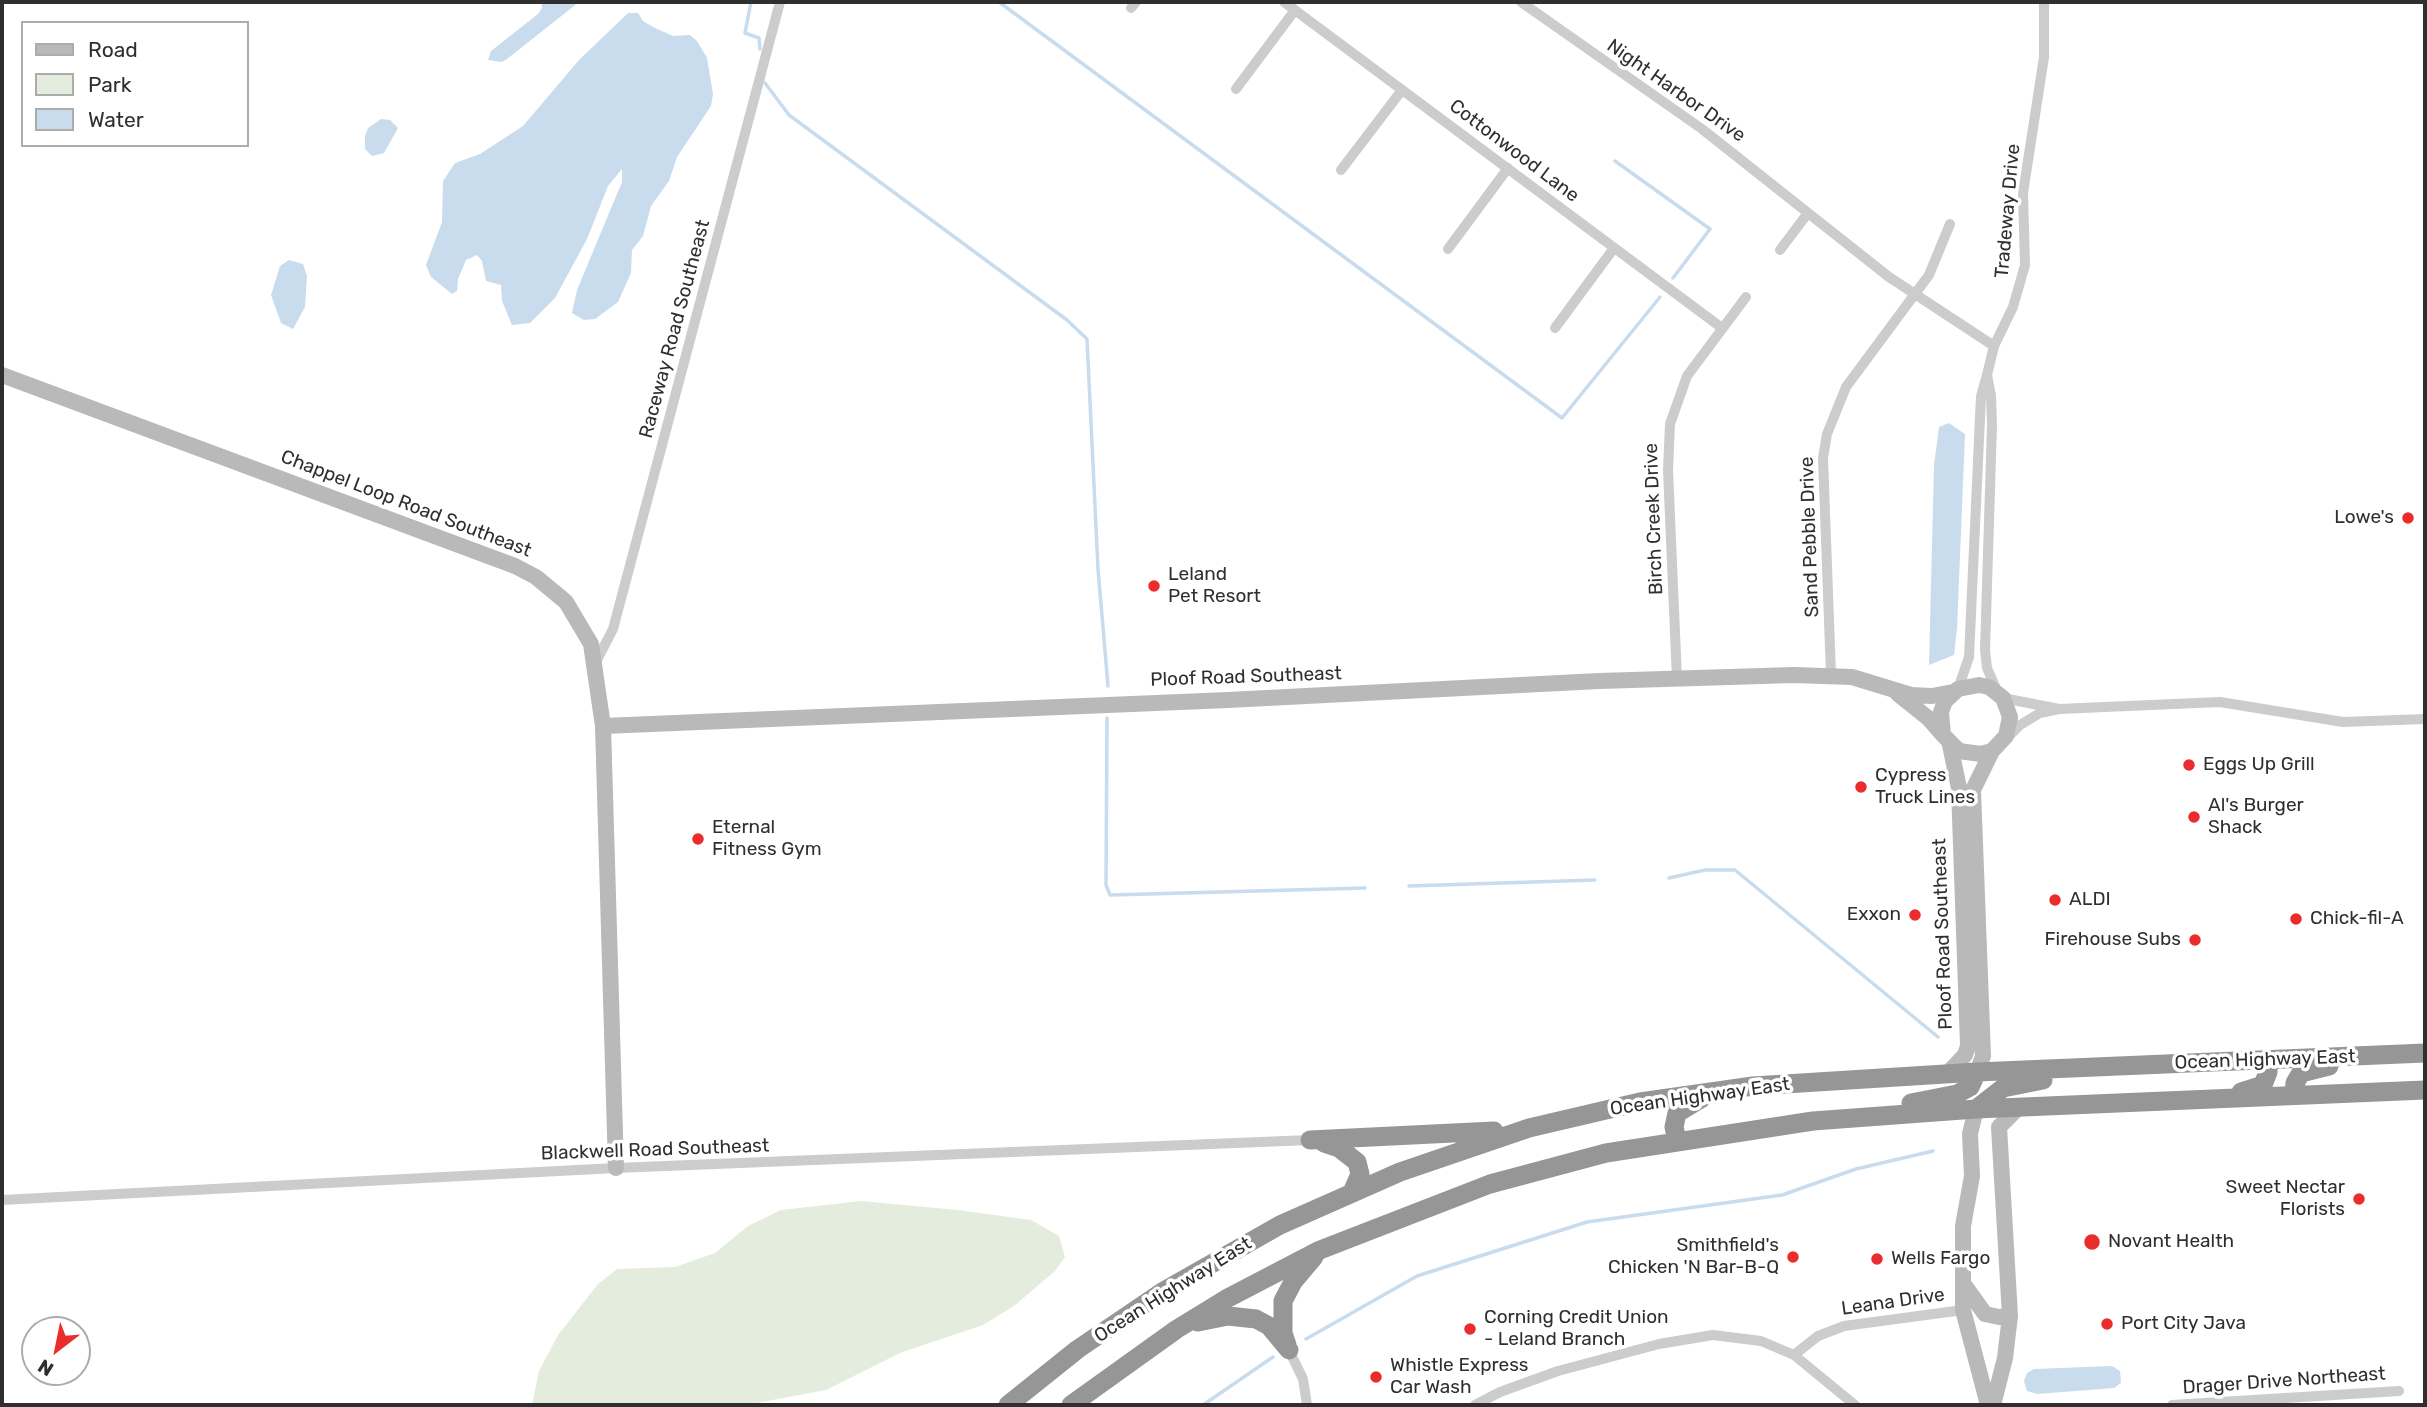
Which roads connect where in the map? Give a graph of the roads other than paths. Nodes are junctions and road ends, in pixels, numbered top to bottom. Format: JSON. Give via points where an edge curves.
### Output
{"nodes":[{"id":1,"x":780,"y":2,"type":"edge"},
{"id":2,"x":1284,"y":2,"type":"edge"},
{"id":3,"x":1521,"y":2,"type":"edge"},
{"id":4,"x":2044,"y":2,"type":"edge"},
{"id":5,"x":1295,"y":10,"type":"junction"},
{"id":6,"x":1236,"y":89,"type":"dead end"},
{"id":7,"x":1402,"y":90,"type":"junction"},
{"id":8,"x":1508,"y":168,"type":"junction"},
{"id":9,"x":1341,"y":170,"type":"dead end"},
{"id":10,"x":1808,"y":213,"type":"junction"},
{"id":11,"x":1950,"y":224,"type":"dead end"},
{"id":12,"x":1614,"y":248,"type":"junction"},
{"id":13,"x":1448,"y":249,"type":"dead end"},
{"id":14,"x":1780,"y":250,"type":"dead end"},
{"id":15,"x":1916,"y":295,"type":"junction"},
{"id":16,"x":1746,"y":297,"type":"dead end"},
{"id":17,"x":1555,"y":328,"type":"dead end"},
{"id":18,"x":1722,"y":328,"type":"junction"},
{"id":19,"x":1994,"y":345,"type":"junction"},
{"id":20,"x":2,"y":374,"type":"edge"},
{"id":21,"x":1987,"y":375,"type":"junction"},
{"id":22,"x":596,"y":663,"type":"junction"},
{"id":23,"x":1831,"y":675,"type":"junction"},
{"id":24,"x":1678,"y":678,"type":"junction"},
{"id":25,"x":1889,"y":689,"type":"junction"},
{"id":26,"x":1956,"y":690,"type":"junction"},
{"id":27,"x":2001,"y":696,"type":"junction"},
{"id":28,"x":2059,"y":709,"type":"junction"},
{"id":29,"x":2425,"y":719,"type":"edge"},
{"id":30,"x":603,"y":726,"type":"junction"},
{"id":31,"x":1947,"y":740,"type":"junction"},
{"id":32,"x":1996,"y":747,"type":"junction"},
{"id":33,"x":2425,"y":1053,"type":"edge"},
{"id":34,"x":2381,"y":1055,"type":"junction"},
{"id":35,"x":2268,"y":1060,"type":"junction"},
{"id":36,"x":2134,"y":1065,"type":"junction"},
{"id":37,"x":1977,"y":1072,"type":"junction"},
{"id":38,"x":1947,"y":1074,"type":"junction"},
{"id":39,"x":1719,"y":1090,"type":"junction"},
{"id":40,"x":2425,"y":1090,"type":"edge"},
{"id":41,"x":2294,"y":1095,"type":"junction"},
{"id":42,"x":2210,"y":1099,"type":"junction"},
{"id":43,"x":2019,"y":1107,"type":"junction"},
{"id":44,"x":1976,"y":1109,"type":"junction"},
{"id":45,"x":1813,"y":1121,"type":"junction"},
{"id":46,"x":1529,"y":1128,"type":"junction"},
{"id":47,"x":1310,"y":1140,"type":"junction"},
{"id":48,"x":1677,"y":1140,"type":"junction"},
{"id":49,"x":616,"y":1168,"type":"junction"},
{"id":50,"x":1353,"y":1190,"type":"junction"},
{"id":51,"x":2,"y":1200,"type":"edge"},
{"id":52,"x":1320,"y":1250,"type":"junction"},
{"id":53,"x":1964,"y":1284,"type":"junction"},
{"id":54,"x":1964,"y":1310,"type":"junction"},
{"id":55,"x":2010,"y":1316,"type":"junction"},
{"id":56,"x":1177,"y":1329,"type":"junction"},
{"id":57,"x":1289,"y":1349,"type":"junction"},
{"id":58,"x":1794,"y":1355,"type":"junction"},
{"id":59,"x":2399,"y":1391,"type":"dead end"},
{"id":60,"x":1008,"y":1405,"type":"edge"},
{"id":61,"x":1072,"y":1405,"type":"edge"},
{"id":62,"x":1307,"y":1405,"type":"edge"},
{"id":63,"x":1475,"y":1405,"type":"edge"},
{"id":64,"x":1855,"y":1405,"type":"edge"},
{"id":65,"x":1990,"y":1405,"type":"edge"},
{"id":66,"x":2172,"y":1405,"type":"edge"}],
"edges":[{"from":1,"to":22,"type":"street","name":"Raceway Road Southeast","via":[[613,629]]},
{"from":2,"to":5,"type":"street","name":"Cottonwood Lane"},
{"from":3,"to":10,"type":"street","name":"Night Harbor Drive","via":[[1702,129]]},
{"from":4,"to":19,"type":"street","name":"Tradeway Drive","via":[[2043,67],[2023,193],[2025,265],[2016,300]]},
{"from":5,"to":6,"type":"street"},
{"from":5,"to":7,"type":"street","name":"Cottonwood Lane"},
{"from":7,"to":8,"type":"street","name":"Cottonwood Lane"},
{"from":7,"to":9,"type":"street"},
{"from":8,"to":12,"type":"street","name":"Cottonwood Lane"},
{"from":8,"to":13,"type":"street"},
{"from":10,"to":14,"type":"street"},
{"from":10,"to":15,"type":"street","name":"Night Harbor Drive"},
{"from":11,"to":15,"type":"street","name":"Sand Pebble Drive"},
{"from":12,"to":17,"type":"street"},
{"from":12,"to":18,"type":"street","name":"Cottonwood Lane"},
{"from":15,"to":19,"type":"street","name":"Night Harbor Drive"},
{"from":15,"to":23,"type":"street","name":"Sand Pebble Drive","via":[[1846,387],[1827,434]]},
{"from":16,"to":18,"type":"street","name":"Birch Creek Drive"},
{"from":18,"to":24,"type":"street","name":"Birch Creek Drive","via":[[1688,376],[1670,424]]},
{"from":19,"to":21,"type":"street","name":"Tradeway Drive"},
{"from":20,"to":22,"type":"street","name":"Chappel Loop Road Southeast","via":[[526,572],[566,602],[591,644]]},
{"from":21,"to":26,"type":"street","name":"Tradeway Drive","via":[[1981,396],[1969,657]]},
{"from":21,"to":27,"type":"street","name":"Tradeway Drive","via":[[1992,425],[1985,650],[1987,668]]},
{"from":22,"to":30,"type":"street","name":"Chappel Loop Road Southeast"},
{"from":23,"to":24,"type":"street","name":"Ploof Road Southeast"},
{"from":23,"to":25,"type":"street","name":"Ploof Road Southeast"},
{"from":24,"to":30,"type":"street","name":"Ploof Road Southeast"},
{"from":25,"to":26,"type":"street","name":"Ploof Road Southeast","via":[[1932,696]]},
{"from":25,"to":31,"type":"street","name":"Ploof Road Southeast","via":[[1908,701]]},
{"from":26,"to":27,"type":"street","via":[[1979,685]]},
{"from":26,"to":31,"type":"street","via":[[1941,712]]},
{"from":27,"to":28,"type":"street"},
{"from":27,"to":32,"type":"street","via":[[2008,707],[2010,726]]},
{"from":28,"to":29,"type":"street","via":[[2220,702],[2343,722]]},
{"from":28,"to":32,"type":"street","via":[[2040,713],[2020,725]]},
{"from":30,"to":49,"type":"street","name":"Chappel Loop Road Southeast"},
{"from":31,"to":32,"type":"street","via":[[1970,754]]},
{"from":31,"to":38,"type":"street","name":"Ploof Road Southeast","via":[[1959,788],[1968,1046]]},
{"from":32,"to":37,"type":"street","name":"Ploof Road Southeast","via":[[1973,790],[1983,1056]]},
{"from":33,"to":34,"type":"highway","name":"Ocean Highway East"},
{"from":34,"to":35,"type":"highway","name":"Ocean Highway East"},
{"from":34,"to":41,"type":"highway","via":[[2301,1073]]},
{"from":35,"to":36,"type":"highway","name":"Ocean Highway East"},
{"from":35,"to":42,"type":"highway","via":[[2263,1085]]},
{"from":36,"to":37,"type":"highway","name":"Ocean Highway East"},
{"from":36,"to":44,"type":"highway","via":[[2012,1085]]},
{"from":37,"to":38,"type":"highway","name":"Ocean Highway East"},
{"from":37,"to":45,"type":"highway","via":[[1970,1087],[1957,1094]]},
{"from":38,"to":39,"type":"highway","name":"Ocean Highway East"},
{"from":39,"to":46,"type":"highway","name":"Ocean Highway East","via":[[1640,1102]]},
{"from":39,"to":48,"type":"highway","via":[[1681,1109],[1674,1127]]},
{"from":40,"to":41,"type":"highway","name":"Ocean Highway East"},
{"from":41,"to":42,"type":"highway","name":"Ocean Highway East"},
{"from":42,"to":43,"type":"highway","name":"Ocean Highway East"},
{"from":43,"to":44,"type":"highway","name":"Ocean Highway East"},
{"from":43,"to":55,"type":"street","via":[[1999,1127]]},
{"from":44,"to":45,"type":"highway","name":"Ocean Highway East"},
{"from":44,"to":53,"type":"street","via":[[1970,1134],[1972,1176],[1964,1226]]},
{"from":45,"to":48,"type":"highway","name":"Ocean Highway East"},
{"from":46,"to":47,"type":"highway"},
{"from":46,"to":50,"type":"highway","name":"Ocean Highway East"},
{"from":47,"to":49,"type":"street","name":"Blackwell Road Southeast"},
{"from":47,"to":50,"type":"highway","via":[[1339,1148],[1357,1161],[1360,1174]]},
{"from":48,"to":52,"type":"highway","name":"Ocean Highway East","via":[[1521,1175]]},
{"from":49,"to":51,"type":"street","name":"Blackwell Road Southeast"},
{"from":50,"to":60,"type":"highway","name":"Ocean Highway East","via":[[1231,1251],[1162,1292],[1078,1349]]},
{"from":52,"to":56,"type":"highway","name":"Ocean Highway East"},
{"from":52,"to":57,"type":"highway","via":[[1283,1300],[1283,1333]]},
{"from":53,"to":54,"type":"street"},
{"from":53,"to":55,"type":"street","via":[[1985,1314]]},
{"from":54,"to":58,"type":"street","name":"Leana Drive","via":[[1844,1326],[1818,1336]]},
{"from":54,"to":65,"type":"street"},
{"from":55,"to":65,"type":"street"},
{"from":56,"to":57,"type":"highway","via":[[1240,1315],[1269,1326]]},
{"from":56,"to":61,"type":"highway","name":"Ocean Highway East"},
{"from":57,"to":62,"type":"street","via":[[1303,1379]]},
{"from":58,"to":63,"type":"street","via":[[1748,1338],[1699,1337],[1558,1371]]},
{"from":58,"to":64,"type":"street"},
{"from":59,"to":66,"type":"street","name":"Drager Drive Northeast"}]}
